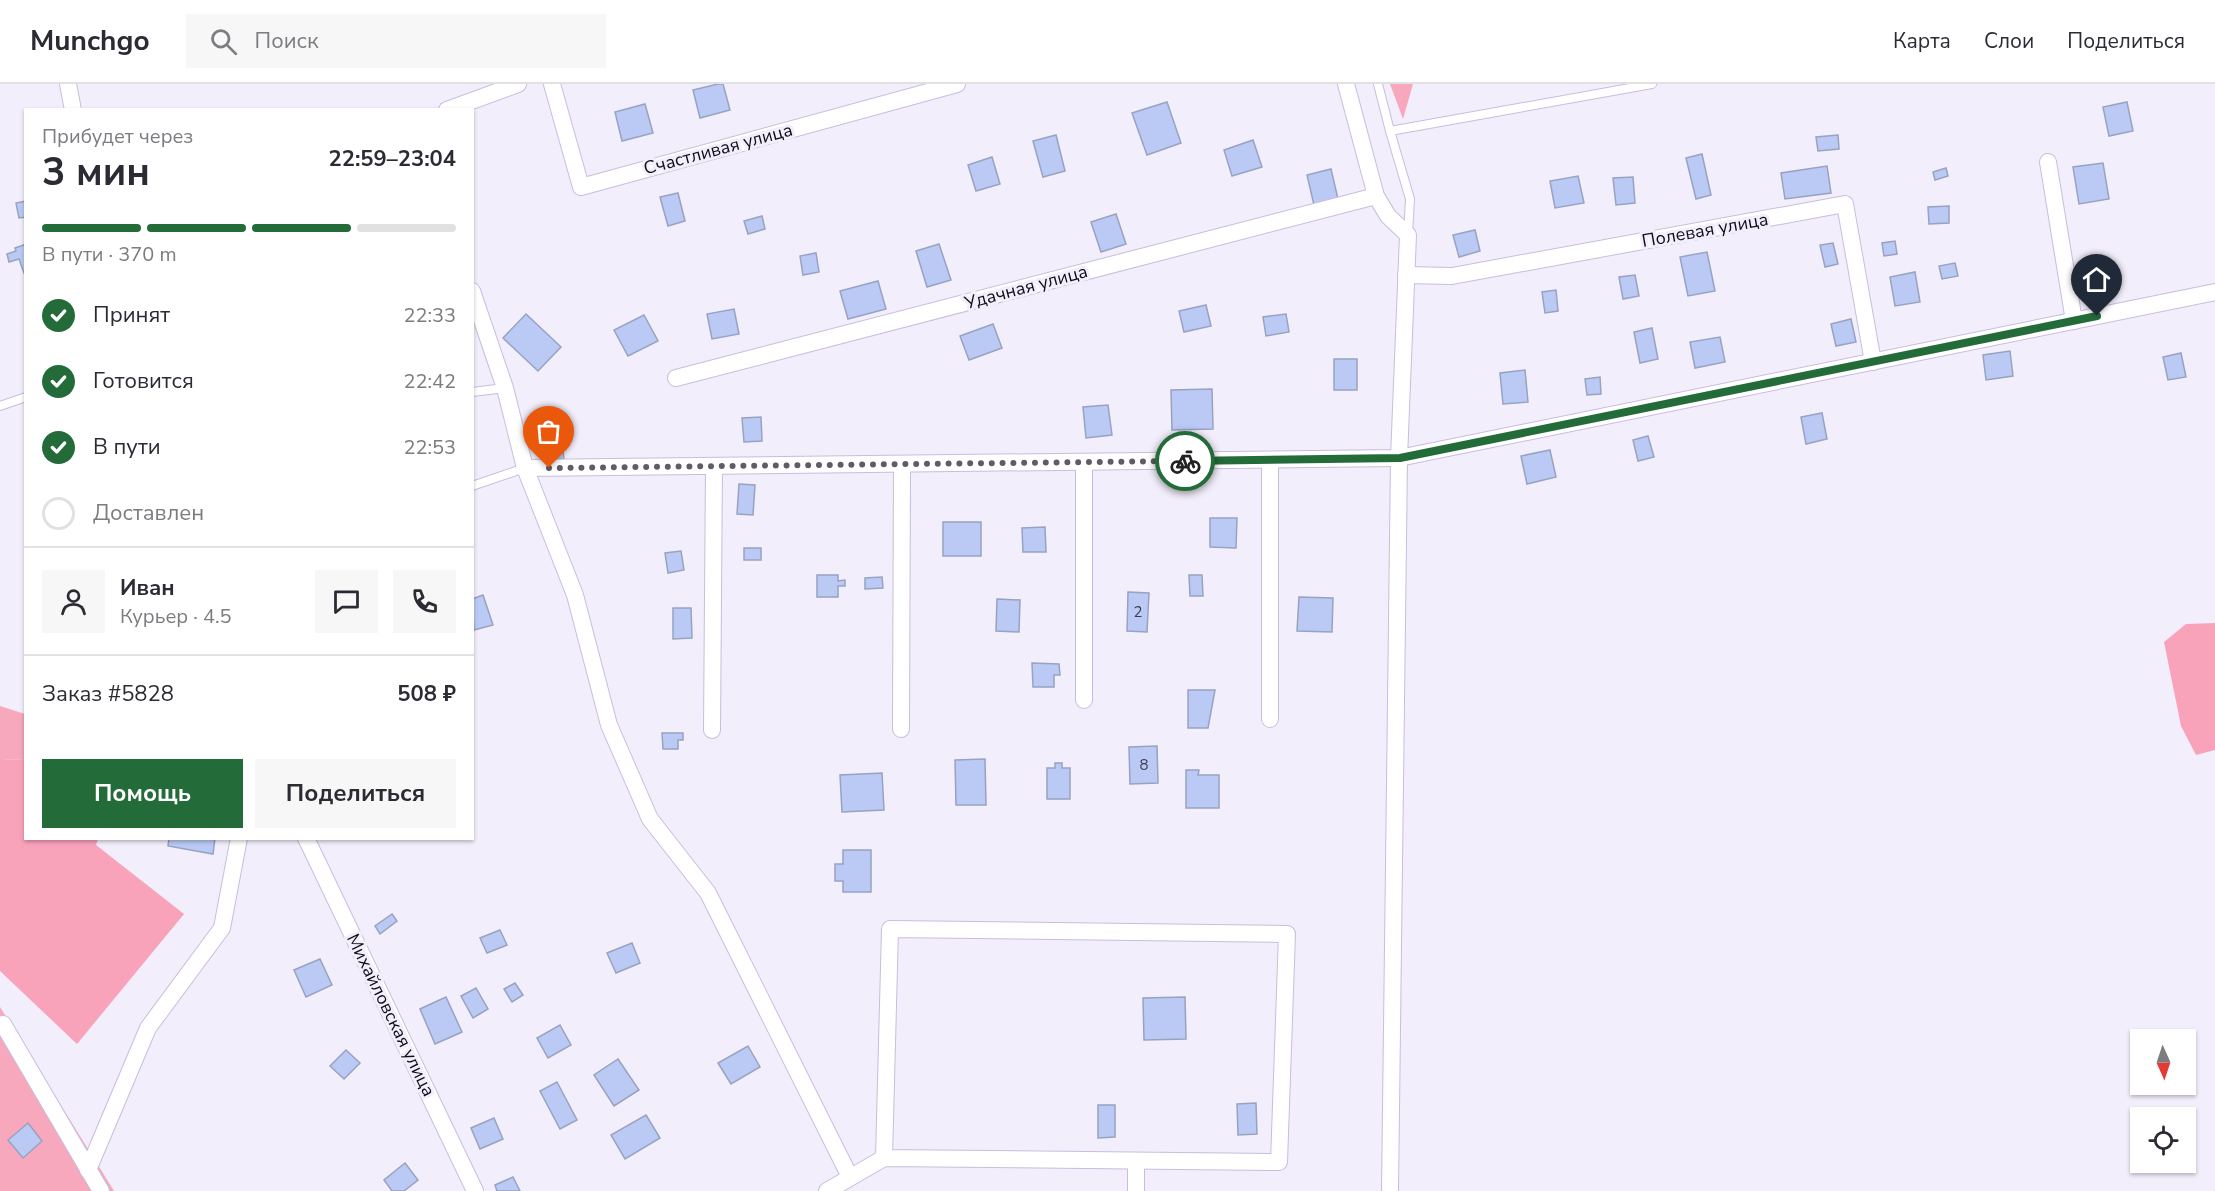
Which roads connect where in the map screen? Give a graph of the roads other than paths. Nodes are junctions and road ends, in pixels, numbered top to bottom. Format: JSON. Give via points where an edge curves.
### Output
{"nodes":[{"id":1,"x":68,"y":84,"type":"edge"},
{"id":2,"x":518,"y":84,"type":"edge"},
{"id":3,"x":552,"y":84,"type":"edge"},
{"id":4,"x":957,"y":84,"type":"edge"},
{"id":5,"x":1346,"y":84,"type":"edge"},
{"id":6,"x":1378,"y":84,"type":"edge"},
{"id":7,"x":1652,"y":84,"type":"edge"},
{"id":8,"x":73,"y":108,"type":"edge"},
{"id":9,"x":452,"y":108,"type":"edge"},
{"id":10,"x":1390,"y":131,"type":"junction"},
{"id":11,"x":2048,"y":162,"type":"dead end"},
{"id":12,"x":1376,"y":196,"type":"junction"},
{"id":13,"x":1408,"y":235,"type":"junction"},
{"id":14,"x":1406,"y":274,"type":"junction"},
{"id":15,"x":2215,"y":292,"type":"edge"},
{"id":16,"x":474,"y":297,"type":"edge"},
{"id":17,"x":2074,"y":321,"type":"junction"},
{"id":18,"x":1873,"y":362,"type":"junction"},
{"id":19,"x":675,"y":378,"type":"dead end"},
{"id":20,"x":505,"y":388,"type":"junction"},
{"id":21,"x":474,"y":392,"type":"edge"},
{"id":22,"x":24,"y":398,"type":"edge"},
{"id":23,"x":0,"y":406,"type":"edge"},
{"id":24,"x":1400,"y":458,"type":"junction"},
{"id":25,"x":1270,"y":460,"type":"junction"},
{"id":26,"x":1084,"y":462,"type":"junction"},
{"id":27,"x":902,"y":464,"type":"junction"},
{"id":28,"x":714,"y":466,"type":"junction"},
{"id":29,"x":525,"y":468,"type":"junction"},
{"id":30,"x":474,"y":485,"type":"edge"},
{"id":31,"x":1084,"y":700,"type":"dead end"},
{"id":32,"x":1270,"y":719,"type":"dead end"},
{"id":33,"x":901,"y":729,"type":"dead end"},
{"id":34,"x":712,"y":730,"type":"dead end"},
{"id":35,"x":239,"y":840,"type":"edge"},
{"id":36,"x":307,"y":840,"type":"edge"},
{"id":37,"x":1,"y":1023,"type":"edge"},
{"id":38,"x":884,"y":1158,"type":"junction"},
{"id":39,"x":1136,"y":1161,"type":"junction"},
{"id":40,"x":88,"y":1170,"type":"junction"},
{"id":41,"x":850,"y":1177,"type":"junction"},
{"id":42,"x":101,"y":1191,"type":"edge"},
{"id":43,"x":475,"y":1191,"type":"edge"},
{"id":44,"x":827,"y":1191,"type":"edge"},
{"id":45,"x":1136,"y":1191,"type":"edge"},
{"id":46,"x":1390,"y":1191,"type":"edge"}],
"edges":[{"from":1,"to":8,"type":"street"},
{"from":2,"to":9,"type":"street"},
{"from":3,"to":4,"type":"street","name":"Счастливая улица","via":[[580,187]]},
{"from":5,"to":12,"type":"street"},
{"from":6,"to":10,"type":"lane"},
{"from":7,"to":10,"type":"lane"},
{"from":10,"to":13,"type":"lane","via":[[1410,199]]},
{"from":11,"to":17,"type":"street"},
{"from":12,"to":13,"type":"street","via":[[1388,216]]},
{"from":12,"to":19,"type":"street","name":"Удачная улица"},
{"from":13,"to":14,"type":"street"},
{"from":14,"to":18,"type":"street","name":"Полевая улица","via":[[1452,276],[1845,204]]},
{"from":14,"to":24,"type":"street"},
{"from":15,"to":17,"type":"street"},
{"from":16,"to":20,"type":"street"},
{"from":17,"to":18,"type":"street"},
{"from":18,"to":24,"type":"street"},
{"from":20,"to":21,"type":"lane"},
{"from":20,"to":29,"type":"street"},
{"from":22,"to":23,"type":"lane"},
{"from":24,"to":25,"type":"street"},
{"from":24,"to":46,"type":"street"},
{"from":25,"to":26,"type":"street"},
{"from":25,"to":32,"type":"street"},
{"from":26,"to":27,"type":"street"},
{"from":26,"to":31,"type":"street"},
{"from":27,"to":28,"type":"street"},
{"from":27,"to":33,"type":"street"},
{"from":28,"to":29,"type":"street"},
{"from":28,"to":34,"type":"street"},
{"from":29,"to":30,"type":"lane"},
{"from":29,"to":41,"type":"street","via":[[575,595],[609,725],[650,819],[708,893]]},
{"from":35,"to":40,"type":"street","via":[[222,928],[148,1028]]},
{"from":36,"to":43,"type":"street","name":"Михайловская улица"},
{"from":37,"to":40,"type":"street"},
{"from":38,"to":39,"type":"street"},
{"from":38,"to":39,"type":"street","via":[[890,929],[1287,934],[1279,1162]]},
{"from":38,"to":41,"type":"street"},
{"from":39,"to":45,"type":"street"},
{"from":40,"to":42,"type":"street"},
{"from":41,"to":44,"type":"street"}]}
